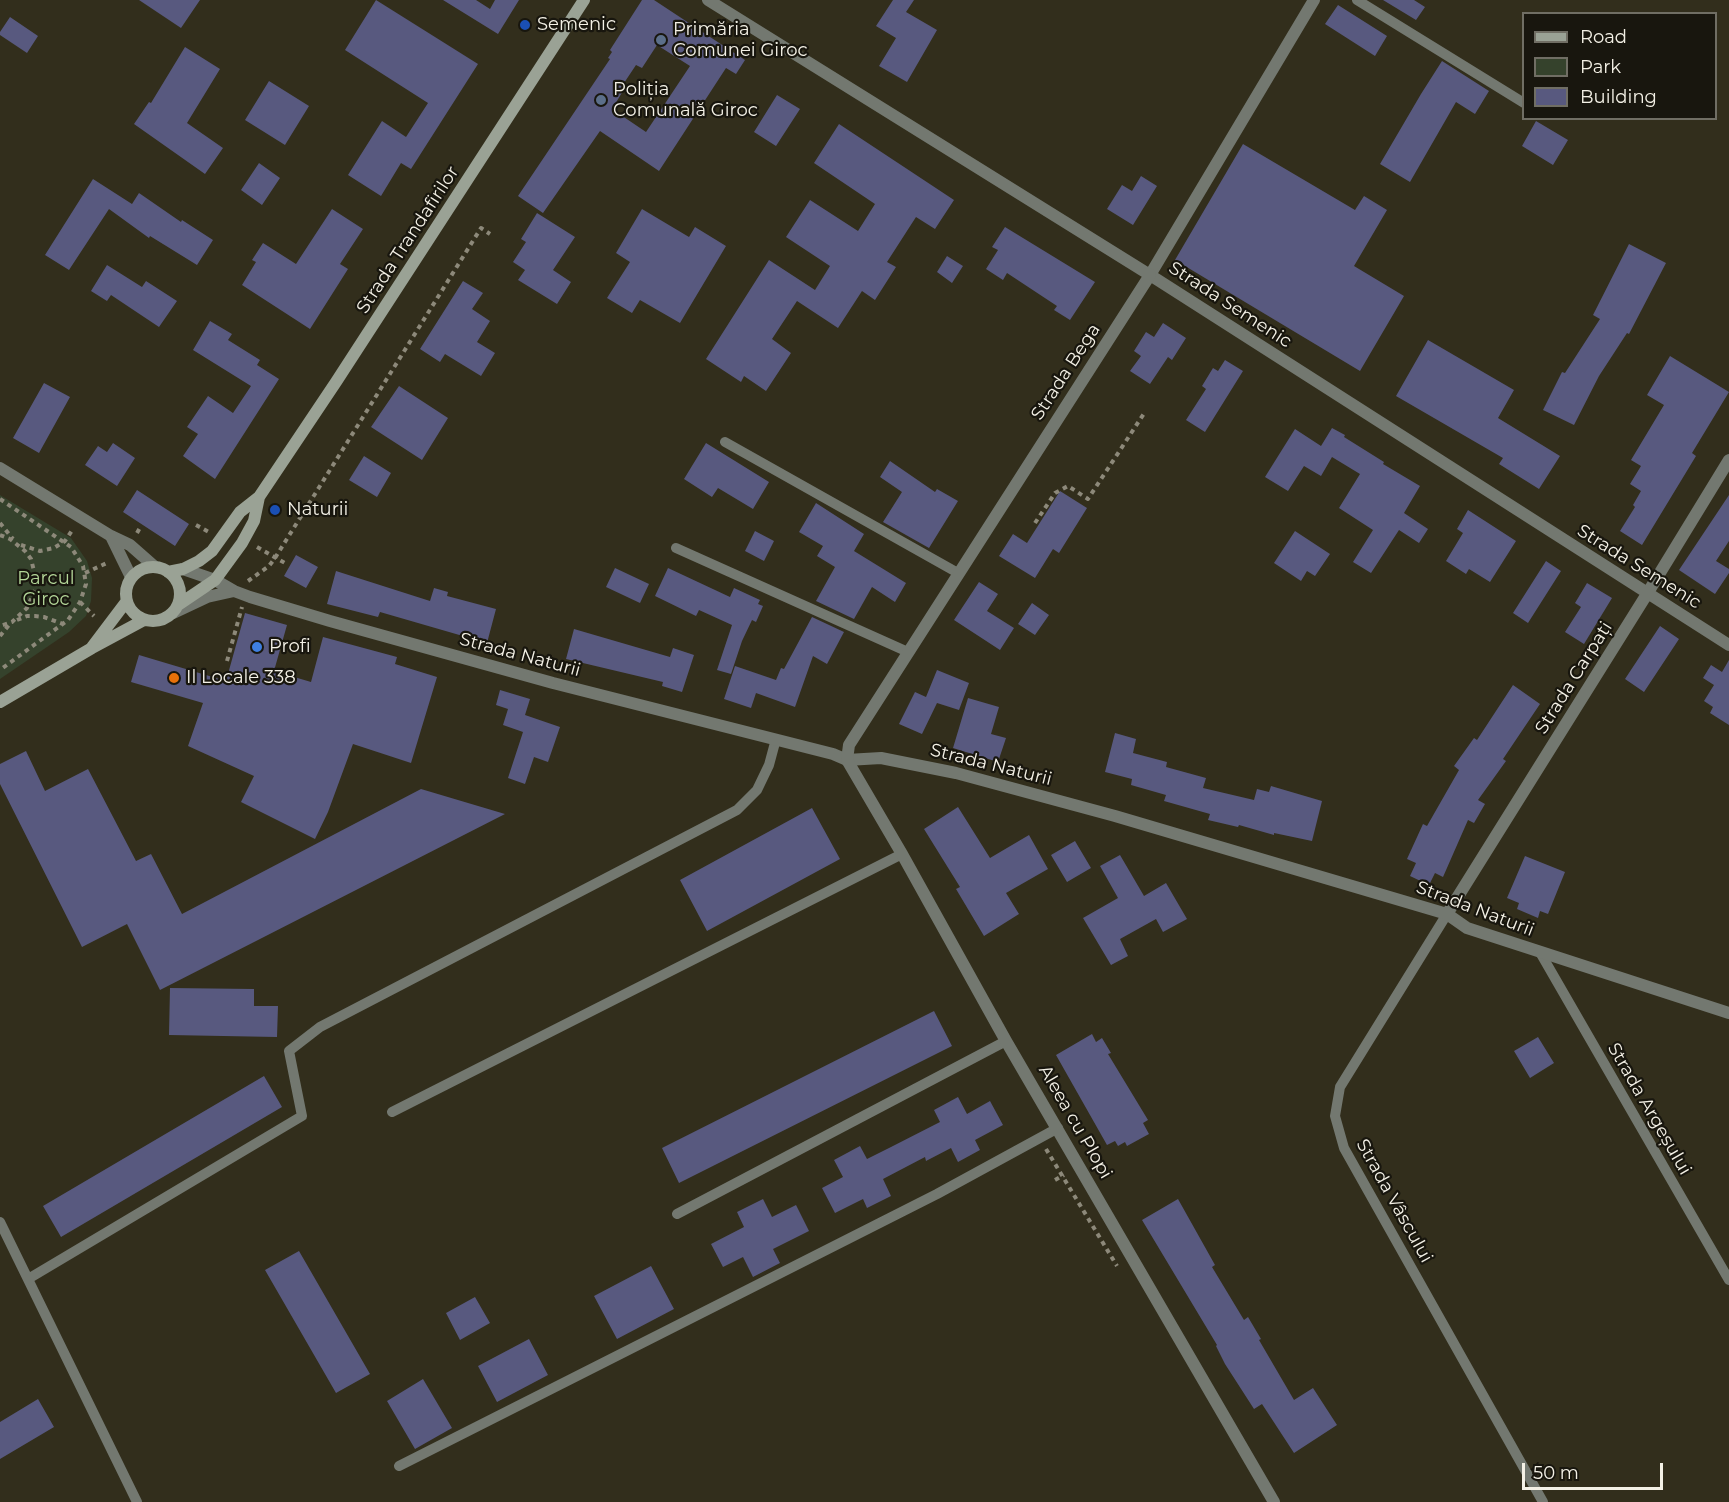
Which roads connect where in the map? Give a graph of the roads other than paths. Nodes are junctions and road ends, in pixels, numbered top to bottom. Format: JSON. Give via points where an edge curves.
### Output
{"nodes":[{"id":1,"x":584,"y":0,"type":"edge"},
{"id":2,"x":708,"y":0,"type":"edge"},
{"id":3,"x":1314,"y":0,"type":"edge"},
{"id":4,"x":1357,"y":0,"type":"edge"},
{"id":5,"x":1522,"y":102,"type":"edge"},
{"id":6,"x":1150,"y":275,"type":"junction"},
{"id":7,"x":725,"y":441,"type":"dead end"},
{"id":8,"x":1729,"y":459,"type":"edge"},
{"id":9,"x":0,"y":468,"type":"edge"},
{"id":10,"x":259,"y":497,"type":"junction"},
{"id":11,"x":111,"y":536,"type":"junction"},
{"id":12,"x":676,"y":548,"type":"dead end"},
{"id":13,"x":155,"y":567,"type":"junction"},
{"id":14,"x":183,"y":568,"type":"junction"},
{"id":15,"x":168,"y":572,"type":"junction"},
{"id":16,"x":958,"y":573,"type":"junction"},
{"id":17,"x":131,"y":577,"type":"junction"},
{"id":18,"x":215,"y":580,"type":"junction"},
{"id":19,"x":234,"y":591,"type":"junction"},
{"id":20,"x":1647,"y":594,"type":"junction"},
{"id":21,"x":126,"y":602,"type":"junction"},
{"id":22,"x":176,"y":609,"type":"junction"},
{"id":23,"x":144,"y":620,"type":"junction"},
{"id":24,"x":1729,"y":645,"type":"edge"},
{"id":25,"x":92,"y":648,"type":"junction"},
{"id":26,"x":908,"y":652,"type":"junction"},
{"id":27,"x":0,"y":702,"type":"edge"},
{"id":28,"x":776,"y":739,"type":"junction"},
{"id":29,"x":847,"y":760,"type":"junction"},
{"id":30,"x":902,"y":854,"type":"junction"},
{"id":31,"x":1447,"y":914,"type":"junction"},
{"id":32,"x":1541,"y":954,"type":"junction"},
{"id":33,"x":1729,"y":1013,"type":"edge"},
{"id":34,"x":1006,"y":1041,"type":"junction"},
{"id":35,"x":392,"y":1112,"type":"dead end"},
{"id":36,"x":1058,"y":1128,"type":"junction"},
{"id":37,"x":677,"y":1215,"type":"dead end"},
{"id":38,"x":0,"y":1222,"type":"edge"},
{"id":39,"x":28,"y":1279,"type":"junction"},
{"id":40,"x":1729,"y":1280,"type":"edge"},
{"id":41,"x":399,"y":1466,"type":"dead end"},
{"id":42,"x":137,"y":1502,"type":"edge"},
{"id":43,"x":1274,"y":1502,"type":"edge"},
{"id":44,"x":1543,"y":1502,"type":"edge"}],
"edges":[{"from":1,"to":10,"type":"main road","name":"Strada Trandafirilor"},
{"from":2,"to":6,"type":"street","name":"Strada Semenic"},
{"from":3,"to":6,"type":"street","name":"Strada Bega"},
{"from":4,"to":5,"type":"lane"},
{"from":6,"to":16,"type":"street","name":"Strada Bega"},
{"from":6,"to":20,"type":"street","name":"Strada Semenic"},
{"from":7,"to":16,"type":"lane"},
{"from":8,"to":20,"type":"street","name":"Strada Carpați"},
{"from":9,"to":11,"type":"street"},
{"from":10,"to":14,"type":"main road","name":"Strada Trandafirilor","via":[[240,512],[212,551]]},
{"from":10,"to":18,"type":"main road","name":"Strada Trandafirilor","via":[[254,521]]},
{"from":11,"to":13,"type":"street","via":[[130,545]]},
{"from":11,"to":17,"type":"street"},
{"from":12,"to":26,"type":"lane"},
{"from":13,"to":15,"type":"main road"},
{"from":13,"to":17,"type":"main road","via":[[146,567]]},
{"from":14,"to":15,"type":"main road","name":"Strada Trandafirilor"},
{"from":14,"to":18,"type":"street","name":"Strada Naturii"},
{"from":15,"to":22,"type":"main road","via":[[179,586]]},
{"from":16,"to":26,"type":"street","name":"Strada Bega"},
{"from":17,"to":21,"type":"main road"},
{"from":18,"to":19,"type":"street","name":"Strada Naturii"},
{"from":18,"to":22,"type":"main road","name":"Strada Trandafirilor"},
{"from":19,"to":22,"type":"street"},
{"from":19,"to":28,"type":"street","name":"Strada Naturii","via":[[553,683]]},
{"from":20,"to":24,"type":"street","name":"Strada Semenic"},
{"from":20,"to":31,"type":"street","name":"Strada Carpați"},
{"from":21,"to":23,"type":"main road","via":[[136,617]]},
{"from":21,"to":25,"type":"main road"},
{"from":22,"to":23,"type":"main road","via":[[160,621]]},
{"from":23,"to":25,"type":"main road"},
{"from":25,"to":27,"type":"main road"},
{"from":26,"to":29,"type":"street","name":"Strada Bega","via":[[849,745]]},
{"from":28,"to":29,"type":"street","name":"Strada Naturii"},
{"from":28,"to":39,"type":"lane","via":[[758,790],[737,810],[320,1028],[289,1051],[302,1116]]},
{"from":29,"to":30,"type":"street","name":"Aleea cu Plopi"},
{"from":29,"to":31,"type":"street","name":"Strada Naturii","via":[[880,758],[956,773]]},
{"from":30,"to":34,"type":"street","name":"Aleea cu Plopi"},
{"from":30,"to":35,"type":"lane"},
{"from":31,"to":32,"type":"street","name":"Strada Naturii","via":[[1467,928]]},
{"from":31,"to":44,"type":"lane","name":"Strada Vâscului","via":[[1340,1087],[1335,1116],[1344,1148]]},
{"from":32,"to":33,"type":"street","name":"Strada Naturii"},
{"from":32,"to":40,"type":"lane","name":"Strada Argeșului"},
{"from":34,"to":36,"type":"street","name":"Aleea cu Plopi"},
{"from":34,"to":37,"type":"lane"},
{"from":36,"to":41,"type":"lane","via":[[936,1194]]},
{"from":36,"to":43,"type":"street","name":"Aleea cu Plopi"},
{"from":38,"to":39,"type":"lane"},
{"from":39,"to":42,"type":"lane"}]}
